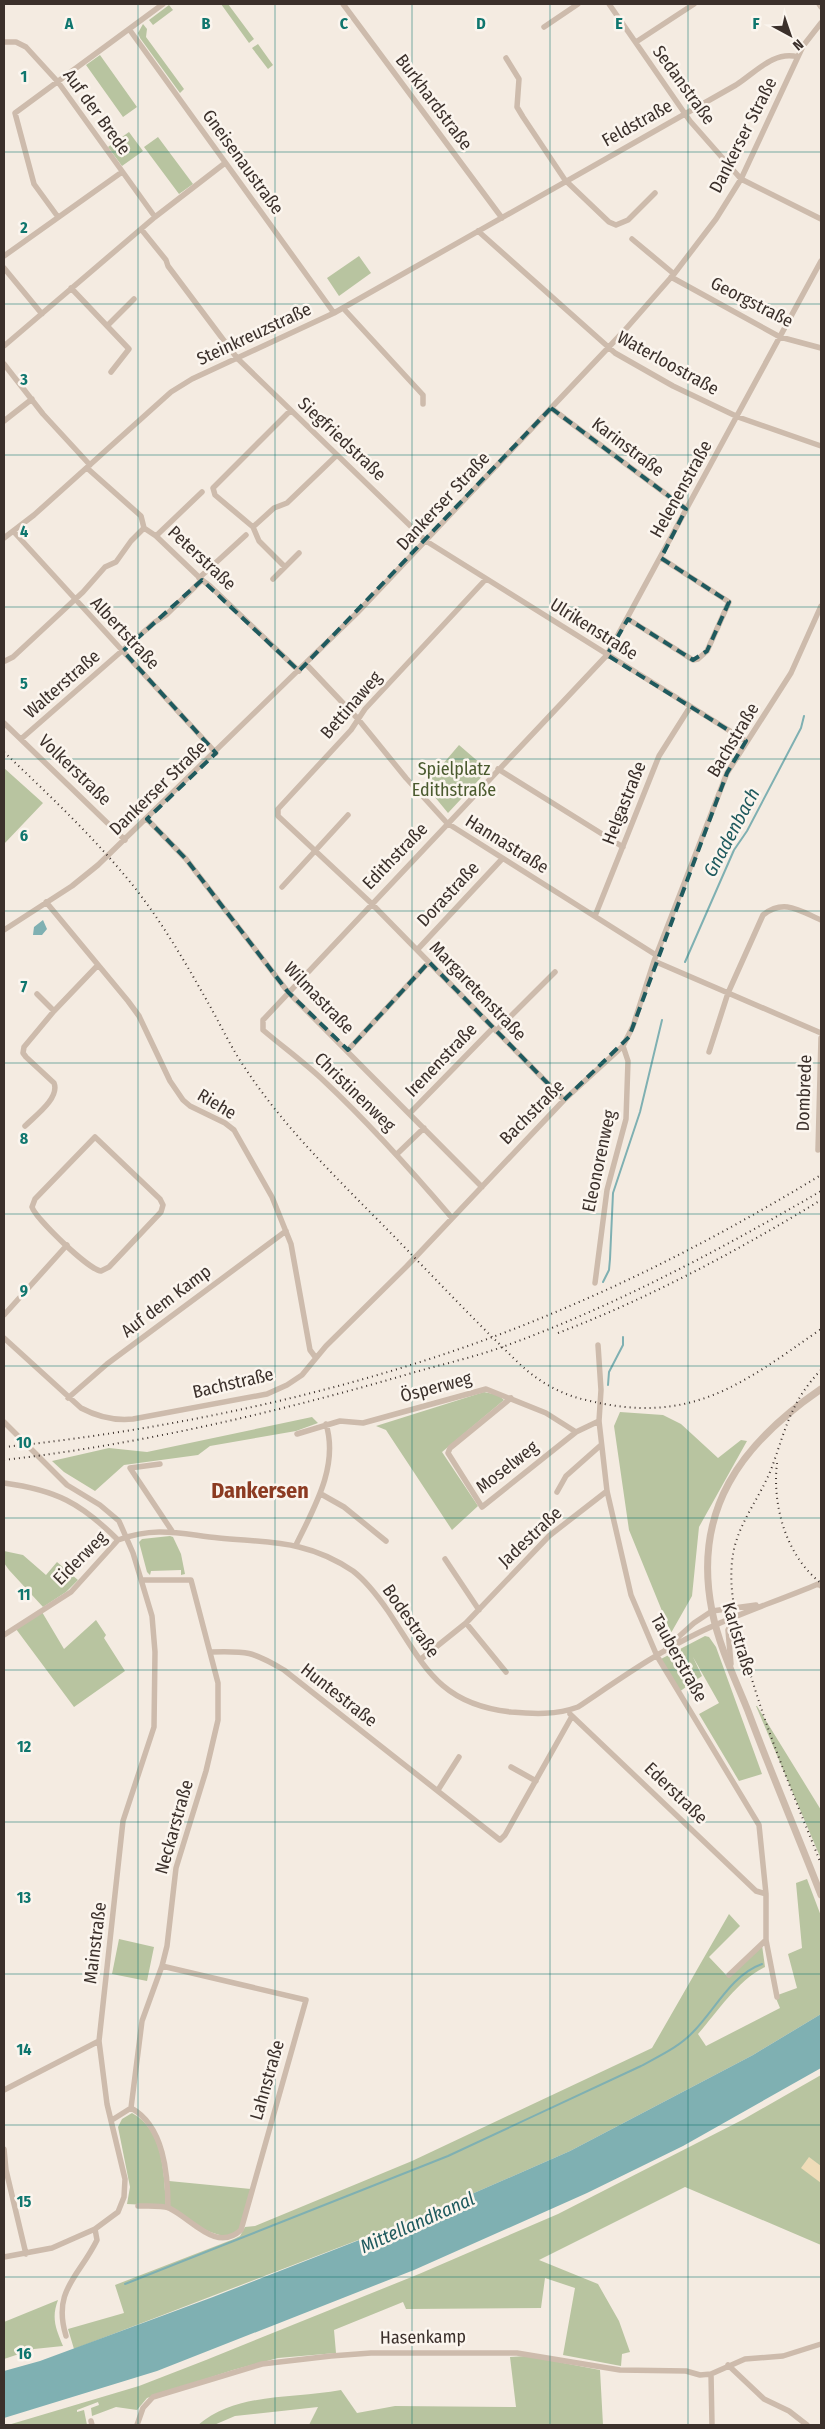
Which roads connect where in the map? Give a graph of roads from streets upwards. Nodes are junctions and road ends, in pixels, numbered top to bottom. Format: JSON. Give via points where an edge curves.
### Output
{"nodes":[{"id":1,"x":163,"y":4,"type":"edge"},
{"id":2,"x":343,"y":4,"type":"edge"},
{"id":3,"x":578,"y":4,"type":"edge"},
{"id":4,"x":609,"y":4,"type":"edge"},
{"id":5,"x":694,"y":4,"type":"edge"},
{"id":6,"x":818,"y":4,"type":"edge"},
{"id":7,"x":821,"y":8,"type":"edge"},
{"id":8,"x":821,"y":23,"type":"edge"},
{"id":9,"x":544,"y":27,"type":"dead end"},
{"id":10,"x":129,"y":29,"type":"junction"},
{"id":11,"x":4,"y":42,"type":"edge"},
{"id":12,"x":636,"y":42,"type":"junction"},
{"id":13,"x":798,"y":57,"type":"junction"},
{"id":14,"x":506,"y":58,"type":"dead end"},
{"id":15,"x":58,"y":82,"type":"junction"},
{"id":16,"x":684,"y":114,"type":"junction"},
{"id":17,"x":225,"y":163,"type":"junction"},
{"id":18,"x":122,"y":172,"type":"junction"},
{"id":19,"x":741,"y":179,"type":"junction"},
{"id":20,"x":565,"y":180,"type":"junction"},
{"id":21,"x":542,"y":193,"type":"joint"},
{"id":22,"x":655,"y":193,"type":"dead end"},
{"id":23,"x":58,"y":217,"type":"junction"},
{"id":24,"x":155,"y":217,"type":"junction"},
{"id":25,"x":502,"y":218,"type":"junction"},
{"id":26,"x":821,"y":219,"type":"edge"},
{"id":27,"x":141,"y":229,"type":"junction"},
{"id":28,"x":478,"y":231,"type":"junction"},
{"id":29,"x":632,"y":239,"type":"dead end"},
{"id":30,"x":4,"y":256,"type":"edge"},
{"id":31,"x":821,"y":261,"type":"edge"},
{"id":32,"x":4,"y":268,"type":"edge"},
{"id":33,"x":672,"y":275,"type":"junction"},
{"id":34,"x":71,"y":288,"type":"junction"},
{"id":35,"x":134,"y":299,"type":"dead end"},
{"id":36,"x":343,"y":308,"type":"junction"},
{"id":37,"x":334,"y":313,"type":"junction"},
{"id":38,"x":42,"y":314,"type":"junction"},
{"id":39,"x":107,"y":326,"type":"junction"},
{"id":40,"x":780,"y":337,"type":"junction"},
{"id":41,"x":4,"y":346,"type":"edge"},
{"id":42,"x":608,"y":348,"type":"junction"},
{"id":43,"x":821,"y":348,"type":"edge"},
{"id":44,"x":236,"y":358,"type":"junction"},
{"id":45,"x":4,"y":364,"type":"edge"},
{"id":46,"x":112,"y":372,"type":"dead end"},
{"id":47,"x":32,"y":399,"type":"junction"},
{"id":48,"x":423,"y":404,"type":"dead end"},
{"id":49,"x":551,"y":408,"type":"junction"},
{"id":50,"x":290,"y":411,"type":"junction"},
{"id":51,"x":738,"y":417,"type":"junction"},
{"id":52,"x":4,"y":421,"type":"edge"},
{"id":53,"x":821,"y":446,"type":"edge"},
{"id":54,"x":337,"y":455,"type":"junction"},
{"id":55,"x":89,"y":466,"type":"junction"},
{"id":56,"x":202,"y":492,"type":"dead end"},
{"id":57,"x":686,"y":509,"type":"junction"},
{"id":58,"x":253,"y":527,"type":"junction"},
{"id":59,"x":144,"y":528,"type":"junction"},
{"id":60,"x":14,"y":532,"type":"junction"},
{"id":61,"x":246,"y":534,"type":"dead end"},
{"id":62,"x":156,"y":536,"type":"junction"},
{"id":63,"x":4,"y":538,"type":"edge"},
{"id":64,"x":426,"y":540,"type":"junction"},
{"id":65,"x":299,"y":553,"type":"dead end"},
{"id":66,"x":661,"y":558,"type":"junction"},
{"id":67,"x":285,"y":566,"type":"junction"},
{"id":68,"x":200,"y":579,"type":"junction"},
{"id":69,"x":273,"y":579,"type":"dead end"},
{"id":70,"x":486,"y":579,"type":"junction"},
{"id":71,"x":74,"y":600,"type":"junction"},
{"id":72,"x":821,"y":606,"type":"edge"},
{"id":73,"x":628,"y":619,"type":"junction"},
{"id":74,"x":123,"y":651,"type":"junction"},
{"id":75,"x":606,"y":655,"type":"junction"},
{"id":76,"x":5,"y":660,"type":"dead end"},
{"id":77,"x":306,"y":664,"type":"junction"},
{"id":78,"x":299,"y":671,"type":"junction"},
{"id":79,"x":690,"y":707,"type":"junction"},
{"id":80,"x":358,"y":719,"type":"junction"},
{"id":81,"x":4,"y":723,"type":"edge"},
{"id":82,"x":21,"y":739,"type":"junction"},
{"id":83,"x":746,"y":741,"type":"junction"},
{"id":84,"x":216,"y":753,"type":"junction"},
{"id":85,"x":498,"y":769,"type":"junction"},
{"id":86,"x":348,"y":816,"type":"dead end"},
{"id":87,"x":147,"y":819,"type":"junction"},
{"id":88,"x":447,"y":823,"type":"junction"},
{"id":89,"x":125,"y":840,"type":"junction"},
{"id":90,"x":623,"y":847,"type":"junction"},
{"id":91,"x":314,"y":852,"type":"junction"},
{"id":92,"x":502,"y":859,"type":"junction"},
{"id":93,"x":282,"y":887,"type":"dead end"},
{"id":94,"x":46,"y":902,"type":"junction"},
{"id":95,"x":371,"y":903,"type":"junction"},
{"id":96,"x":595,"y":916,"type":"junction"},
{"id":97,"x":821,"y":920,"type":"edge"},
{"id":98,"x":4,"y":930,"type":"edge"},
{"id":99,"x":417,"y":950,"type":"junction"},
{"id":100,"x":656,"y":954,"type":"junction"},
{"id":101,"x":654,"y":961,"type":"junction"},
{"id":102,"x":429,"y":962,"type":"junction"},
{"id":103,"x":98,"y":965,"type":"junction"},
{"id":104,"x":554,"y":972,"type":"dead end"},
{"id":105,"x":288,"y":992,"type":"junction"},
{"id":106,"x":728,"y":993,"type":"junction"},
{"id":107,"x":37,"y":994,"type":"dead end"},
{"id":108,"x":54,"y":1011,"type":"junction"},
{"id":109,"x":495,"y":1029,"type":"junction"},
{"id":110,"x":821,"y":1032,"type":"edge"},
{"id":111,"x":821,"y":1038,"type":"edge"},
{"id":112,"x":623,"y":1046,"type":"junction"},
{"id":113,"x":348,"y":1050,"type":"junction"},
{"id":114,"x":709,"y":1052,"type":"dead end"},
{"id":115,"x":564,"y":1100,"type":"junction"},
{"id":116,"x":410,"y":1113,"type":"junction"},
{"id":117,"x":25,"y":1126,"type":"dead end"},
{"id":118,"x":424,"y":1128,"type":"junction"},
{"id":119,"x":818,"y":1150,"type":"dead end"},
{"id":120,"x":397,"y":1154,"type":"junction"},
{"id":121,"x":482,"y":1187,"type":"junction"},
{"id":122,"x":452,"y":1218,"type":"junction"},
{"id":123,"x":286,"y":1231,"type":"junction"},
{"id":124,"x":67,"y":1245,"type":"junction"},
{"id":125,"x":595,"y":1283,"type":"dead end"},
{"id":126,"x":4,"y":1315,"type":"edge"},
{"id":127,"x":4,"y":1338,"type":"edge"},
{"id":128,"x":598,"y":1345,"type":"dead end"},
{"id":129,"x":316,"y":1358,"type":"junction"},
{"id":130,"x":821,"y":1389,"type":"edge"},
{"id":131,"x":68,"y":1398,"type":"junction"},
{"id":132,"x":511,"y":1398,"type":"junction"},
{"id":133,"x":599,"y":1421,"type":"junction"},
{"id":134,"x":4,"y":1422,"type":"edge"},
{"id":135,"x":326,"y":1424,"type":"junction"},
{"id":136,"x":576,"y":1432,"type":"junction"},
{"id":137,"x":297,"y":1434,"type":"dead end"},
{"id":138,"x":601,"y":1445,"type":"junction"},
{"id":139,"x":160,"y":1464,"type":"dead end"},
{"id":140,"x":4,"y":1483,"type":"edge"},
{"id":141,"x":607,"y":1491,"type":"junction"},
{"id":142,"x":557,"y":1492,"type":"dead end"},
{"id":143,"x":321,"y":1494,"type":"junction"},
{"id":144,"x":172,"y":1531,"type":"junction"},
{"id":145,"x":127,"y":1537,"type":"junction"},
{"id":146,"x":118,"y":1540,"type":"junction"},
{"id":147,"x":386,"y":1541,"type":"dead end"},
{"id":148,"x":296,"y":1545,"type":"junction"},
{"id":149,"x":445,"y":1559,"type":"dead end"},
{"id":150,"x":142,"y":1580,"type":"junction"},
{"id":151,"x":821,"y":1586,"type":"edge"},
{"id":152,"x":764,"y":1604,"type":"junction"},
{"id":153,"x":479,"y":1610,"type":"junction"},
{"id":154,"x":712,"y":1611,"type":"junction"},
{"id":155,"x":735,"y":1617,"type":"junction"},
{"id":156,"x":466,"y":1623,"type":"junction"},
{"id":157,"x":716,"y":1626,"type":"junction"},
{"id":158,"x":4,"y":1635,"type":"edge"},
{"id":159,"x":211,"y":1652,"type":"junction"},
{"id":160,"x":657,"y":1656,"type":"junction"},
{"id":161,"x":421,"y":1659,"type":"junction"},
{"id":162,"x":732,"y":1671,"type":"junction"},
{"id":163,"x":506,"y":1672,"type":"dead end"},
{"id":164,"x":568,"y":1711,"type":"junction"},
{"id":165,"x":571,"y":1718,"type":"junction"},
{"id":166,"x":459,"y":1757,"type":"dead end"},
{"id":167,"x":511,"y":1767,"type":"dead end"},
{"id":168,"x":536,"y":1781,"type":"junction"},
{"id":169,"x":438,"y":1790,"type":"junction"},
{"id":170,"x":766,"y":1894,"type":"junction"},
{"id":171,"x":821,"y":1894,"type":"edge"},
{"id":172,"x":766,"y":1940,"type":"junction"},
{"id":173,"x":162,"y":1966,"type":"junction"},
{"id":174,"x":729,"y":1975,"type":"dead end"},
{"id":175,"x":777,"y":1997,"type":"dead end"},
{"id":176,"x":99,"y":2041,"type":"junction"},
{"id":177,"x":4,"y":2090,"type":"edge"},
{"id":178,"x":131,"y":2108,"type":"junction"},
{"id":179,"x":112,"y":2120,"type":"junction"},
{"id":180,"x":4,"y":2149,"type":"edge"},
{"id":181,"x":138,"y":2206,"type":"dead end"},
{"id":182,"x":168,"y":2208,"type":"junction"},
{"id":183,"x":95,"y":2229,"type":"junction"},
{"id":184,"x":26,"y":2254,"type":"junction"},
{"id":185,"x":4,"y":2257,"type":"edge"},
{"id":186,"x":66,"y":2336,"type":"dead end"},
{"id":187,"x":821,"y":2344,"type":"edge"},
{"id":188,"x":728,"y":2365,"type":"junction"},
{"id":189,"x":711,"y":2374,"type":"junction"},
{"id":190,"x":137,"y":2425,"type":"edge"},
{"id":191,"x":712,"y":2425,"type":"edge"},
{"id":192,"x":807,"y":2425,"type":"edge"}],
"edges":[{"from":1,"to":10,"type":"street"},
{"from":2,"to":25,"type":"street","name":"Burkhardstraße"},
{"from":3,"to":9,"type":"street"},
{"from":4,"to":12,"type":"street","name":"Sedanstraße"},
{"from":5,"to":12,"type":"street"},
{"from":6,"to":7,"type":"street"},
{"from":8,"to":13,"type":"street","name":"Dankerser Straße"},
{"from":10,"to":15,"type":"street"},
{"from":10,"to":17,"type":"street","name":"Gneisenaustraße"},
{"from":11,"to":15,"type":"street","name":"Auf der Brede","via":[[16,42],[26,47]]},
{"from":12,"to":16,"type":"street","name":"Sedanstraße"},
{"from":13,"to":16,"type":"street","name":"Feldstraße","via":[[783,55],[775,58],[749,77]]},
{"from":13,"to":19,"type":"street","name":"Dankerser Straße"},
{"from":14,"to":20,"type":"street","via":[[519,80],[517,107]]},
{"from":15,"to":18,"type":"street","name":"Auf der Brede"},
{"from":15,"to":23,"type":"street","via":[[16,113],[34,184]]},
{"from":16,"to":19,"type":"street","name":"Sedanstraße"},
{"from":16,"to":20,"type":"street","name":"Feldstraße"},
{"from":17,"to":24,"type":"street"},
{"from":17,"to":37,"type":"street","name":"Gneisenaustraße"},
{"from":18,"to":23,"type":"street"},
{"from":18,"to":24,"type":"street","name":"Auf der Brede"},
{"from":19,"to":26,"type":"street","name":"Sedanstraße"},
{"from":19,"to":33,"type":"street","name":"Dankerser Straße","via":[[716,219]]},
{"from":20,"to":21,"type":"street","name":"Feldstraße"},
{"from":20,"to":22,"type":"street","via":[[616,225],[628,220]]},
{"from":21,"to":25,"type":"street","name":"Steinkreuzstraße"},
{"from":23,"to":30,"type":"street"},
{"from":24,"to":27,"type":"street"},
{"from":25,"to":28,"type":"street","name":"Steinkreuzstraße"},
{"from":27,"to":34,"type":"street"},
{"from":27,"to":44,"type":"street","name":"Siegfriedstraße"},
{"from":28,"to":36,"type":"street","name":"Steinkreuzstraße"},
{"from":28,"to":42,"type":"street","name":"Waterloostraße"},
{"from":29,"to":33,"type":"street","name":"Georgstraße"},
{"from":31,"to":40,"type":"street","name":"Helenenstraße"},
{"from":32,"to":38,"type":"street"},
{"from":33,"to":40,"type":"street","name":"Georgstraße"},
{"from":33,"to":42,"type":"street","name":"Dankerser Straße"},
{"from":34,"to":38,"type":"street"},
{"from":34,"to":39,"type":"street"},
{"from":35,"to":39,"type":"street"},
{"from":36,"to":37,"type":"street","name":"Steinkreuzstraße"},
{"from":36,"to":48,"type":"street","via":[[423,395]]},
{"from":37,"to":44,"type":"street","name":"Steinkreuzstraße"},
{"from":38,"to":41,"type":"street"},
{"from":39,"to":46,"type":"street","via":[[129,349]]},
{"from":40,"to":43,"type":"street","name":"Georgstraße"},
{"from":40,"to":51,"type":"street","name":"Helenenstraße"},
{"from":42,"to":49,"type":"street","name":"Dankerser Straße"},
{"from":42,"to":51,"type":"street","name":"Waterloostraße","via":[[673,386]]},
{"from":44,"to":50,"type":"street","name":"Siegfriedstraße"},
{"from":44,"to":55,"type":"street","name":"Steinkreuzstraße","via":[[200,374],[171,392]]},
{"from":45,"to":47,"type":"street","name":"Peterstraße"},
{"from":47,"to":52,"type":"street"},
{"from":47,"to":55,"type":"street","name":"Peterstraße"},
{"from":49,"to":57,"type":"street","name":"Karinstraße"},
{"from":49,"to":64,"type":"street","name":"Dankerser Straße"},
{"from":50,"to":54,"type":"street","name":"Siegfriedstraße"},
{"from":50,"to":58,"type":"street","via":[[213,488],[215,495],[228,508]]},
{"from":51,"to":53,"type":"street","name":"Waterloostraße"},
{"from":51,"to":57,"type":"street","name":"Helenenstraße"},
{"from":54,"to":58,"type":"street","via":[[287,503],[274,508]]},
{"from":54,"to":64,"type":"street","name":"Siegfriedstraße"},
{"from":55,"to":59,"type":"street","name":"Peterstraße","via":[[141,516]]},
{"from":55,"to":60,"type":"street","name":"Steinkreuzstraße"},
{"from":56,"to":62,"type":"street"},
{"from":57,"to":66,"type":"street","name":"Helenenstraße"},
{"from":58,"to":67,"type":"street","via":[[259,541]]},
{"from":59,"to":62,"type":"street","name":"Peterstraße"},
{"from":59,"to":71,"type":"street","via":[[116,562],[105,568]]},
{"from":60,"to":63,"type":"street","name":"Steinkreuzstraße"},
{"from":60,"to":71,"type":"street","name":"Albertstraße"},
{"from":61,"to":68,"type":"street","name":"Walterstraße"},
{"from":62,"to":68,"type":"street","name":"Peterstraße"},
{"from":64,"to":70,"type":"street","name":"Ulrikenstraße"},
{"from":64,"to":77,"type":"street","name":"Dankerser Straße"},
{"from":65,"to":67,"type":"street"},
{"from":66,"to":73,"type":"street","name":"Helenenstraße"},
{"from":66,"to":73,"type":"street","via":[[729,602],[707,651],[693,660]]},
{"from":67,"to":69,"type":"street"},
{"from":68,"to":74,"type":"street","name":"Walterstraße","via":[[166,615]]},
{"from":68,"to":78,"type":"street","name":"Peterstraße"},
{"from":70,"to":75,"type":"street","name":"Ulrikenstraße"},
{"from":70,"to":80,"type":"street","name":"Bettinaweg"},
{"from":71,"to":74,"type":"street","name":"Albertstraße"},
{"from":71,"to":76,"type":"street","via":[[13,657]]},
{"from":72,"to":83,"type":"street","name":"Bachstraße","via":[[791,673]]},
{"from":73,"to":75,"type":"street","name":"Helenenstraße"},
{"from":74,"to":82,"type":"street","name":"Walterstraße"},
{"from":74,"to":84,"type":"street","name":"Albertstraße"},
{"from":75,"to":79,"type":"street","name":"Ulrikenstraße"},
{"from":75,"to":85,"type":"street","name":"Edithstraße"},
{"from":77,"to":78,"type":"street","name":"Dankerser Straße"},
{"from":77,"to":80,"type":"street","name":"Hannastraße"},
{"from":78,"to":84,"type":"street","name":"Dankerser Straße"},
{"from":79,"to":83,"type":"street","name":"Ulrikenstraße"},
{"from":79,"to":90,"type":"street","name":"Helgastraße","via":[[659,756]]},
{"from":80,"to":88,"type":"street","name":"Hannastraße"},
{"from":80,"to":91,"type":"street","name":"Bettinaweg","via":[[278,809],[278,816]]},
{"from":81,"to":82,"type":"street","name":"Volkerstraße"},
{"from":82,"to":89,"type":"street","name":"Volkerstraße"},
{"from":83,"to":100,"type":"street","name":"Bachstraße","via":[[727,773]]},
{"from":84,"to":87,"type":"street","name":"Dankerser Straße"},
{"from":85,"to":88,"type":"street","name":"Edithstraße"},
{"from":85,"to":90,"type":"street"},
{"from":86,"to":91,"type":"street"},
{"from":87,"to":89,"type":"street","name":"Dankerser Straße"},
{"from":87,"to":105,"type":"street","name":"Wilmastraße","via":[[186,859]]},
{"from":88,"to":92,"type":"street","name":"Hannastraße"},
{"from":88,"to":95,"type":"street","name":"Edithstraße"},
{"from":89,"to":94,"type":"street","name":"Dankerser Straße","via":[[89,873]]},
{"from":90,"to":96,"type":"street","name":"Helgastraße"},
{"from":91,"to":93,"type":"street"},
{"from":91,"to":95,"type":"street","name":"Bettinaweg"},
{"from":92,"to":96,"type":"street","name":"Hannastraße"},
{"from":92,"to":99,"type":"street","name":"Dorastraße"},
{"from":94,"to":98,"type":"street","name":"Dankerser Straße"},
{"from":94,"to":103,"type":"street","name":"Riehe"},
{"from":95,"to":99,"type":"street","name":"Margaretenstraße"},
{"from":95,"to":105,"type":"street","name":"Edithstraße"},
{"from":96,"to":100,"type":"street","name":"Hannastraße"},
{"from":97,"to":106,"type":"street","via":[[781,906],[763,915]]},
{"from":99,"to":102,"type":"street","name":"Margaretenstraße"},
{"from":100,"to":101,"type":"street","name":"Bachstraße"},
{"from":101,"to":106,"type":"street"},
{"from":101,"to":112,"type":"street","name":"Bachstraße","via":[[633,1026]]},
{"from":102,"to":109,"type":"street","name":"Margaretenstraße"},
{"from":102,"to":113,"type":"street"},
{"from":103,"to":108,"type":"street"},
{"from":103,"to":123,"type":"street","name":"Riehe","via":[[139,1016],[170,1081],[183,1100],[234,1130],[272,1197]]},
{"from":104,"to":109,"type":"street","name":"Irenenstraße"},
{"from":105,"to":113,"type":"street","name":"Wilmastraße"},
{"from":105,"to":120,"type":"street","name":"Christinenweg","via":[[262,1020],[263,1030],[322,1079]]},
{"from":106,"to":110,"type":"street"},
{"from":106,"to":114,"type":"street"},
{"from":107,"to":108,"type":"street"},
{"from":108,"to":117,"type":"street","via":[[23,1053],[54,1083],[56,1091]]},
{"from":109,"to":115,"type":"street","name":"Margaretenstraße"},
{"from":109,"to":116,"type":"street","name":"Irenenstraße"},
{"from":111,"to":119,"type":"street","name":"Dombrede"},
{"from":112,"to":115,"type":"street","name":"Bachstraße"},
{"from":112,"to":125,"type":"street","name":"Eleonorenweg","via":[[628,1061],[626,1119],[606,1190]]},
{"from":113,"to":116,"type":"street","name":"Wilmastraße"},
{"from":115,"to":121,"type":"street","name":"Bachstraße"},
{"from":116,"to":118,"type":"street","name":"Wilmastraße"},
{"from":118,"to":120,"type":"street"},
{"from":118,"to":121,"type":"street","name":"Wilmastraße"},
{"from":120,"to":122,"type":"street","name":"Christinenweg"},
{"from":121,"to":122,"type":"street","name":"Bachstraße"},
{"from":122,"to":129,"type":"street","name":"Bachstraße"},
{"from":123,"to":129,"type":"street","name":"Riehe","via":[[310,1350]]},
{"from":123,"to":131,"type":"street","name":"Auf dem Kamp","via":[[122,1352]]},
{"from":124,"to":124,"type":"street","via":[[93,1269],[101,1271],[109,1267],[163,1209],[160,1199],[95,1137],[33,1203],[35,1214]]},
{"from":124,"to":126,"type":"street"},
{"from":127,"to":131,"type":"street"},
{"from":128,"to":133,"type":"street","name":"Tauberstraße"},
{"from":129,"to":131,"type":"street","name":"Bachstraße","via":[[302,1375],[273,1392],[133,1419],[111,1419],[93,1414]]},
{"from":130,"to":154,"type":"street","name":"Karlstraße","via":[[759,1441],[726,1487],[712,1522],[708,1543]]},
{"from":132,"to":135,"type":"street","name":"Ösperweg","via":[[486,1389],[363,1423],[340,1421]]},
{"from":132,"to":136,"type":"street","name":"Ösperweg","via":[[546,1412]]},
{"from":132,"to":136,"type":"street","name":"Moselweg","via":[[448,1453],[482,1507]]},
{"from":133,"to":136,"type":"street","name":"Moselweg"},
{"from":133,"to":138,"type":"street","name":"Tauberstraße"},
{"from":134,"to":145,"type":"street","name":"Mainstraße","via":[[67,1486],[100,1505],[119,1521]]},
{"from":135,"to":137,"type":"street","name":"Ösperweg"},
{"from":135,"to":143,"type":"street","via":[[330,1452]]},
{"from":138,"to":141,"type":"street","name":"Tauberstraße"},
{"from":138,"to":142,"type":"street","via":[[566,1476]]},
{"from":139,"to":144,"type":"street","via":[[130,1468]]},
{"from":140,"to":146,"type":"street","via":[[35,1487],[78,1504]]},
{"from":141,"to":153,"type":"street","name":"Jadestraße","via":[[549,1536]]},
{"from":141,"to":160,"type":"street","name":"Tauberstraße","via":[[631,1595]]},
{"from":143,"to":147,"type":"street","via":[[344,1507]]},
{"from":143,"to":148,"type":"street"},
{"from":144,"to":145,"type":"street","name":"Bodestraße"},
{"from":144,"to":148,"type":"street","name":"Bodestraße"},
{"from":145,"to":146,"type":"street","name":"Eiderweg"},
{"from":145,"to":150,"type":"street","name":"Mainstraße"},
{"from":146,"to":158,"type":"street","name":"Eiderweg","via":[[71,1592]]},
{"from":148,"to":161,"type":"street","name":"Bodestraße","via":[[320,1552],[355,1572],[380,1600]]},
{"from":149,"to":153,"type":"street"},
{"from":150,"to":159,"type":"street","name":"Neckarstraße","via":[[191,1580]]},
{"from":150,"to":176,"type":"street","name":"Mainstraße","via":[[154,1626],[154,1727],[123,1822]]},
{"from":151,"to":152,"type":"street","via":[[818,1584]]},
{"from":152,"to":154,"type":"street"},
{"from":152,"to":155,"type":"street","name":"Bodestraße"},
{"from":153,"to":156,"type":"street","name":"Jadestraße"},
{"from":154,"to":157,"type":"street","name":"Karlstraße"},
{"from":154,"to":160,"type":"street","name":"Bodestraße"},
{"from":155,"to":157,"type":"street","name":"Bodestraße"},
{"from":155,"to":162,"type":"street","via":[[728,1630]]},
{"from":156,"to":161,"type":"street","name":"Jadestraße"},
{"from":156,"to":163,"type":"street"},
{"from":157,"to":160,"type":"street","name":"Bodestraße"},
{"from":157,"to":162,"type":"street","name":"Karlstraße"},
{"from":159,"to":169,"type":"street","name":"Huntestraße","via":[[258,1654],[284,1670]]},
{"from":159,"to":173,"type":"street","name":"Neckarstraße","via":[[218,1683],[218,1720],[176,1868]]},
{"from":160,"to":164,"type":"street","name":"Bodestraße"},
{"from":160,"to":170,"type":"street","name":"Tauberstraße","via":[[756,1818],[762,1837]]},
{"from":161,"to":164,"type":"street","name":"Bodestraße","via":[[438,1683],[465,1700],[522,1713]]},
{"from":162,"to":171,"type":"street","name":"Karlstraße"},
{"from":164,"to":165,"type":"street","name":"Ederstraße"},
{"from":165,"to":168,"type":"street"},
{"from":165,"to":170,"type":"street","name":"Ederstraße","via":[[579,1722],[756,1891]]},
{"from":166,"to":169,"type":"street"},
{"from":167,"to":168,"type":"street"},
{"from":168,"to":169,"type":"street","name":"Huntestraße","via":[[500,1840]]},
{"from":170,"to":172,"type":"street","name":"Tauberstraße"},
{"from":172,"to":174,"type":"street"},
{"from":172,"to":175,"type":"street","name":"Tauberstraße"},
{"from":173,"to":178,"type":"street","name":"Neckarstraße","via":[[142,2021]]},
{"from":173,"to":182,"type":"street","name":"Lahnstraße","via":[[306,2000],[241,2230],[231,2237],[216,2238]]},
{"from":176,"to":177,"type":"street"},
{"from":176,"to":179,"type":"street","name":"Mainstraße"},
{"from":178,"to":179,"type":"street"},
{"from":178,"to":182,"type":"street","via":[[145,2120],[158,2141],[168,2181]]},
{"from":179,"to":183,"type":"street","name":"Mainstraße","via":[[126,2188],[118,2212]]},
{"from":180,"to":184,"type":"street"},
{"from":181,"to":182,"type":"street","name":"Lahnstraße"},
{"from":183,"to":184,"type":"street","name":"Mainstraße","via":[[52,2248]]},
{"from":183,"to":186,"type":"street","via":[[97,2240],[65,2291],[61,2322]]},
{"from":184,"to":185,"type":"street","name":"Mainstraße"},
{"from":187,"to":188,"type":"street","via":[[783,2356],[745,2359]]},
{"from":188,"to":189,"type":"street"},
{"from":188,"to":192,"type":"street","via":[[764,2399],[789,2411]]},
{"from":189,"to":190,"type":"street","name":"Hasenkamp","via":[[620,2370],[517,2352],[331,2356],[262,2364],[153,2397],[145,2404]]},
{"from":189,"to":191,"type":"street"}]}
